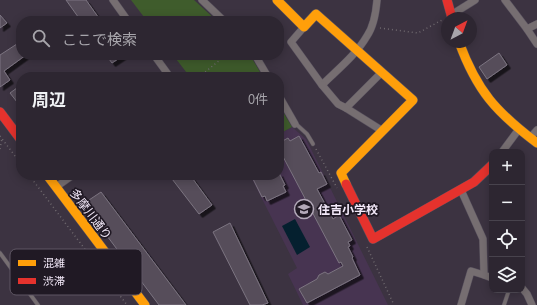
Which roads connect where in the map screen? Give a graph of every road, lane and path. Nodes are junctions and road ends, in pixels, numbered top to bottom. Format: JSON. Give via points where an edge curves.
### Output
{"nodes":[{"id":1,"x":112,"y":0,"type":"edge"},
{"id":2,"x":202,"y":0,"type":"edge"},
{"id":3,"x":277,"y":0,"type":"edge"},
{"id":4,"x":377,"y":0,"type":"edge"},
{"id":5,"x":447,"y":0,"type":"edge"},
{"id":6,"x":475,"y":0,"type":"edge"},
{"id":7,"x":505,"y":0,"type":"edge"},
{"id":8,"x":450,"y":12,"type":"edge"},
{"id":9,"x":458,"y":12,"type":"edge"},
{"id":10,"x":124,"y":16,"type":"edge"},
{"id":11,"x":219,"y":16,"type":"edge"},
{"id":12,"x":441,"y":22,"type":"edge"},
{"id":13,"x":537,"y":24,"type":"edge"},
{"id":14,"x":304,"y":27,"type":"junction"},
{"id":15,"x":372,"y":27,"type":"junction"},
{"id":16,"x":527,"y":29,"type":"junction"},
{"id":17,"x":537,"y":44,"type":"edge"},
{"id":18,"x":461,"y":48,"type":"edge"},
{"id":19,"x":356,"y":50,"type":"junction"},
{"id":20,"x":158,"y":60,"type":"edge"},
{"id":21,"x":220,"y":60,"type":"edge"},
{"id":22,"x":258,"y":60,"type":"edge"},
{"id":23,"x":166,"y":72,"type":"edge"},
{"id":24,"x":205,"y":72,"type":"edge"},
{"id":25,"x":265,"y":72,"type":"edge"},
{"id":26,"x":381,"y":73,"type":"junction"},
{"id":27,"x":322,"y":85,"type":"junction"},
{"id":28,"x":284,"y":105,"type":"edge"},
{"id":29,"x":346,"y":108,"type":"junction"},
{"id":30,"x":0,"y":112,"type":"edge"},
{"id":31,"x":295,"y":124,"type":"joint"},
{"id":32,"x":519,"y":129,"type":"junction"},
{"id":33,"x":381,"y":130,"type":"junction"},
{"id":34,"x":537,"y":130,"type":"edge"},
{"id":35,"x":16,"y":133,"type":"edge"},
{"id":36,"x":0,"y":136,"type":"edge"},
{"id":37,"x":2,"y":138,"type":"junction"},
{"id":38,"x":534,"y":141,"type":"edge"},
{"id":39,"x":313,"y":144,"type":"dead end"},
{"id":40,"x":0,"y":149,"type":"edge"},
{"id":41,"x":504,"y":149,"type":"edge"},
{"id":42,"x":16,"y":157,"type":"edge"},
{"id":43,"x":489,"y":168,"type":"edge"},
{"id":44,"x":33,"y":180,"type":"edge"},
{"id":45,"x":51,"y":180,"type":"edge"},
{"id":46,"x":66,"y":180,"type":"edge"},
{"id":47,"x":56,"y":187,"type":"junction"},
{"id":48,"x":461,"y":190,"type":"junction"},
{"id":49,"x":85,"y":249,"type":"edge"},
{"id":50,"x":103,"y":249,"type":"edge"},
{"id":51,"x":0,"y":253,"type":"edge"},
{"id":52,"x":10,"y":267,"type":"edge"},
{"id":53,"x":484,"y":275,"type":"junction"},
{"id":54,"x":489,"y":277,"type":"edge"},
{"id":55,"x":525,"y":292,"type":"edge"},
{"id":56,"x":508,"y":293,"type":"edge"},
{"id":57,"x":31,"y":295,"type":"edge"},
{"id":58,"x":119,"y":295,"type":"edge"},
{"id":59,"x":137,"y":295,"type":"edge"},
{"id":60,"x":38,"y":305,"type":"edge"},
{"id":61,"x":127,"y":305,"type":"edge"},
{"id":62,"x":145,"y":305,"type":"edge"},
{"id":63,"x":461,"y":305,"type":"edge"},
{"id":64,"x":504,"y":305,"type":"edge"},
{"id":65,"x":532,"y":305,"type":"edge"}],
"edges":[{"from":1,"to":10,"type":"street"},
{"from":2,"to":11,"type":"street"},
{"from":3,"to":14,"type":"street"},
{"from":4,"to":15,"type":"street"},
{"from":5,"to":8,"type":"street"},
{"from":6,"to":9,"type":"street"},
{"from":7,"to":16,"type":"street"},
{"from":12,"to":15,"type":"path","via":[[418,33]]},
{"from":13,"to":16,"type":"street"},
{"from":14,"to":19,"type":"street","via":[[316,14]]},
{"from":14,"to":27,"type":"street","via":[[291,42]]},
{"from":15,"to":19,"type":"street"},
{"from":16,"to":17,"type":"street"},
{"from":18,"to":32,"type":"street","via":[[471,73],[484,95]]},
{"from":19,"to":26,"type":"street"},
{"from":19,"to":27,"type":"street"},
{"from":20,"to":23,"type":"street"},
{"from":21,"to":24,"type":"path"},
{"from":22,"to":25,"type":"street"},
{"from":26,"to":29,"type":"street"},
{"from":26,"to":33,"type":"street","via":[[413,100]]},
{"from":27,"to":29,"type":"street","via":[[338,104]]},
{"from":28,"to":31,"type":"street"},
{"from":29,"to":33,"type":"street"},
{"from":30,"to":35,"type":"street"},
{"from":31,"to":39,"type":"lane","via":[[307,134]]},
{"from":32,"to":38,"type":"street"},
{"from":32,"to":41,"type":"street"},
{"from":33,"to":48,"type":"street","via":[[341,173],[373,239]]},
{"from":34,"to":38,"type":"street"},
{"from":36,"to":37,"type":"path"},
{"from":37,"to":40,"type":"path"},
{"from":37,"to":42,"type":"path"},
{"from":43,"to":48,"type":"street"},
{"from":44,"to":49,"type":"path"},
{"from":45,"to":47,"type":"street","name":"多摩川通り"},
{"from":46,"to":47,"type":"street"},
{"from":47,"to":50,"type":"street","name":"多摩川通り"},
{"from":48,"to":53,"type":"street","via":[[483,239]]},
{"from":51,"to":52,"type":"lane"},
{"from":53,"to":54,"type":"street"},
{"from":53,"to":63,"type":"street","via":[[471,271]]},
{"from":55,"to":65,"type":"street"},
{"from":56,"to":64,"type":"lane"},
{"from":57,"to":60,"type":"lane"},
{"from":58,"to":61,"type":"path"},
{"from":59,"to":62,"type":"street","name":"多摩川通り"}]}
